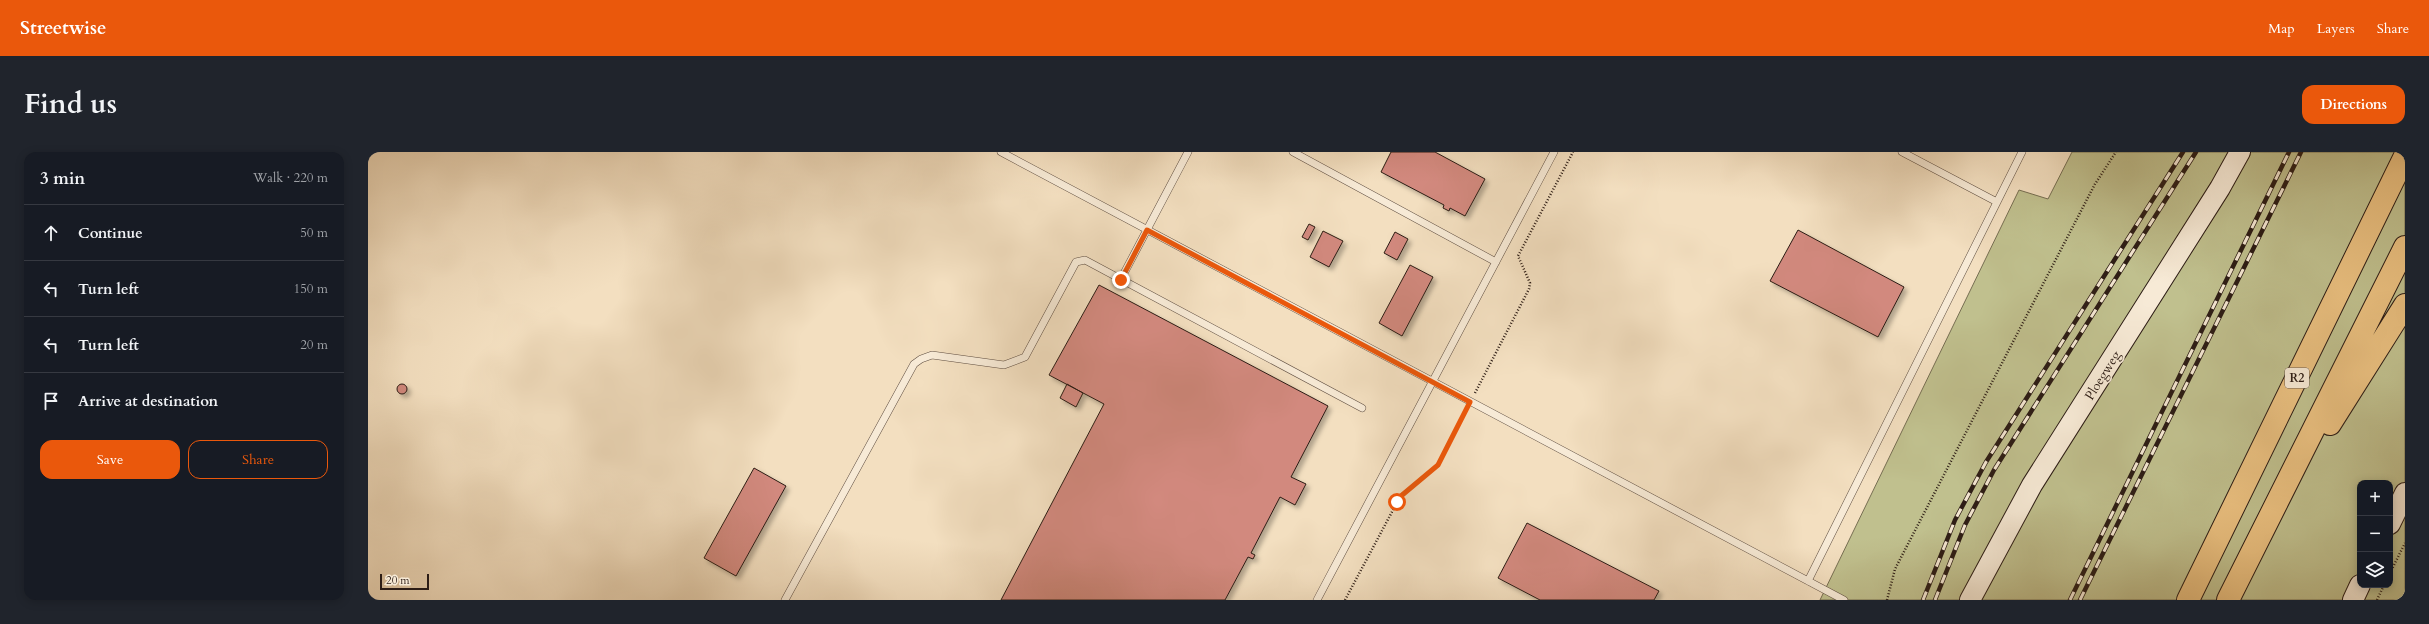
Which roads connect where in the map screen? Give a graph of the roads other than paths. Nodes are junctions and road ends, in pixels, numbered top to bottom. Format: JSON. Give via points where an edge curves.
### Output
{"nodes":[{"id":1,"x":1001,"y":152,"type":"edge"},
{"id":2,"x":1188,"y":152,"type":"edge"},
{"id":3,"x":1292,"y":152,"type":"edge"},
{"id":4,"x":1554,"y":152,"type":"edge"},
{"id":5,"x":1902,"y":152,"type":"edge"},
{"id":6,"x":2022,"y":152,"type":"edge"},
{"id":7,"x":2240,"y":152,"type":"edge"},
{"id":8,"x":2405,"y":156,"type":"edge"},
{"id":9,"x":1996,"y":202,"type":"junction"},
{"id":10,"x":1147,"y":230,"type":"junction"},
{"id":11,"x":2405,"y":247,"type":"edge"},
{"id":12,"x":1496,"y":262,"type":"junction"},
{"id":13,"x":1121,"y":280,"type":"junction"},
{"id":14,"x":2405,"y":305,"type":"edge"},
{"id":15,"x":1433,"y":381,"type":"junction"},
{"id":16,"x":1362,"y":408,"type":"dead end"},
{"id":17,"x":2405,"y":493,"type":"edge"},
{"id":18,"x":2393,"y":518,"type":"edge"},
{"id":19,"x":2250,"y":553,"type":"junction"},
{"id":20,"x":1808,"y":581,"type":"junction"},
{"id":21,"x":2359,"y":588,"type":"edge"},
{"id":22,"x":785,"y":600,"type":"edge"},
{"id":23,"x":1317,"y":600,"type":"edge"},
{"id":24,"x":1844,"y":600,"type":"edge"},
{"id":25,"x":1970,"y":600,"type":"edge"},
{"id":26,"x":2188,"y":600,"type":"edge"},
{"id":27,"x":2228,"y":600,"type":"edge"},
{"id":28,"x":2353,"y":600,"type":"edge"}],
"edges":[{"from":1,"to":10,"type":"lane"},
{"from":2,"to":10,"type":"lane"},
{"from":3,"to":12,"type":"lane"},
{"from":4,"to":12,"type":"lane"},
{"from":5,"to":9,"type":"lane"},
{"from":6,"to":9,"type":"lane"},
{"from":7,"to":25,"type":"street","name":"Ploegweg","via":[[2220,188],[2032,485]]},
{"from":8,"to":26,"type":"highway","number":"R2"},
{"from":9,"to":20,"type":"lane"},
{"from":10,"to":13,"type":"lane"},
{"from":10,"to":15,"type":"lane"},
{"from":11,"to":19,"type":"highway"},
{"from":12,"to":15,"type":"lane"},
{"from":13,"to":16,"type":"lane"},
{"from":13,"to":22,"type":"lane","via":[[1085,260],[1076,262],[1025,357],[1014,363],[1004,365],[932,355],[921,358],[914,364]]},
{"from":14,"to":19,"type":"highway"},
{"from":15,"to":20,"type":"lane"},
{"from":15,"to":23,"type":"lane"},
{"from":17,"to":18,"type":"street"},
{"from":19,"to":27,"type":"highway"},
{"from":20,"to":24,"type":"lane"},
{"from":21,"to":28,"type":"street"}]}
